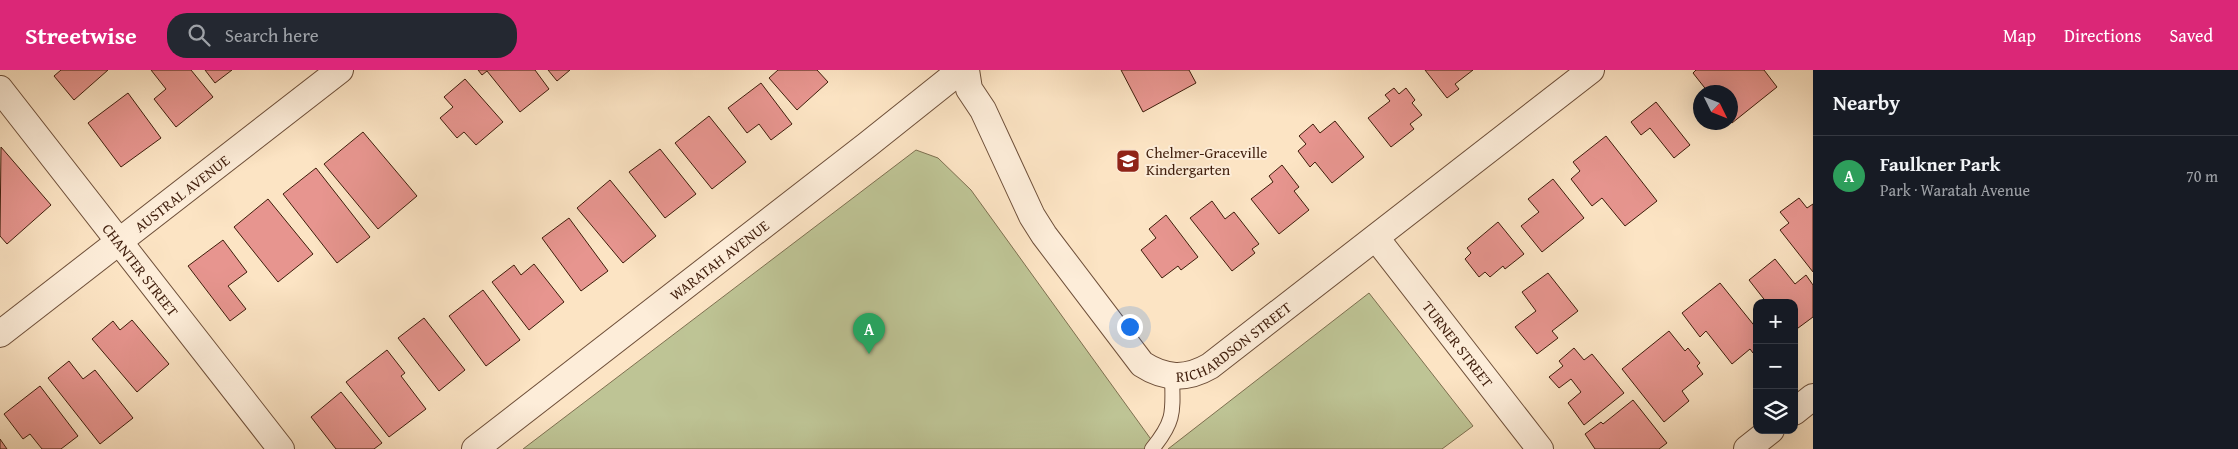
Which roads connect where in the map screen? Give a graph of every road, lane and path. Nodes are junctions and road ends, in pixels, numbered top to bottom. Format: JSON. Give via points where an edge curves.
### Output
{"nodes":[{"id":1,"x":340,"y":70,"type":"edge"},
{"id":2,"x":961,"y":70,"type":"edge"},
{"id":3,"x":966,"y":70,"type":"edge"},
{"id":4,"x":1591,"y":70,"type":"edge"},
{"id":5,"x":0,"y":89,"type":"edge"},
{"id":6,"x":1376,"y":238,"type":"junction"},
{"id":7,"x":119,"y":242,"type":"junction"},
{"id":8,"x":0,"y":334,"type":"edge"},
{"id":9,"x":1172,"y":377,"type":"junction"},
{"id":10,"x":1813,"y":397,"type":"edge"},
{"id":11,"x":1798,"y":409,"type":"edge"},
{"id":12,"x":1766,"y":434,"type":"edge"},
{"id":13,"x":281,"y":449,"type":"edge"},
{"id":14,"x":475,"y":449,"type":"edge"},
{"id":15,"x":1152,"y":449,"type":"edge"},
{"id":16,"x":1540,"y":449,"type":"edge"},
{"id":17,"x":1747,"y":449,"type":"edge"}],
"edges":[{"from":1,"to":7,"type":"street","name":"AUSTRAL AVENUE"},
{"from":2,"to":14,"type":"street","name":"WARATAH AVENUE"},
{"from":3,"to":9,"type":"street","name":"RICHARDSON STREET","via":[[969,89],[984,110],[1032,216],[1044,235],[1142,364]]},
{"from":4,"to":6,"type":"street","name":"RICHARDSON STREET"},
{"from":5,"to":7,"type":"street","name":"CHANTER STREET"},
{"from":6,"to":9,"type":"street","name":"RICHARDSON STREET","via":[[1210,366],[1193,375]]},
{"from":6,"to":16,"type":"street","name":"TURNER STREET"},
{"from":7,"to":8,"type":"street","name":"AUSTRAL AVENUE"},
{"from":7,"to":13,"type":"street","name":"CHANTER STREET"},
{"from":9,"to":15,"type":"lane","via":[[1170,424]]},
{"from":10,"to":11,"type":"street"},
{"from":12,"to":17,"type":"street"}]}
